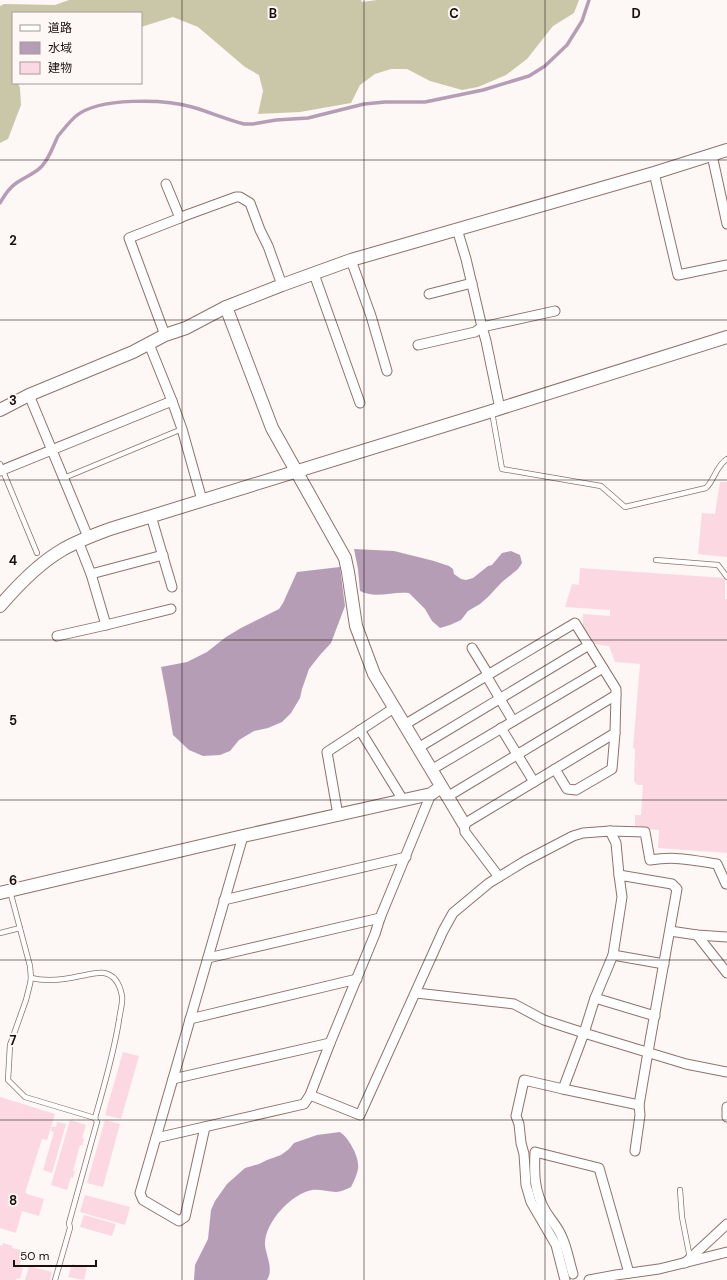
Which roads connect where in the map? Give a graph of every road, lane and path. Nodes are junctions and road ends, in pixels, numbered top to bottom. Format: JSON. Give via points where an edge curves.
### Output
{"nodes":[{"id":1,"x":727,"y":150,"type":"edge"},
{"id":2,"x":712,"y":155,"type":"junction"},
{"id":3,"x":654,"y":173,"type":"junction"},
{"id":4,"x":166,"y":184,"type":"dead end"},
{"id":5,"x":180,"y":218,"type":"junction"},
{"id":6,"x":727,"y":224,"type":"edge"},
{"id":7,"x":457,"y":229,"type":"junction"},
{"id":8,"x":351,"y":260,"type":"junction"},
{"id":9,"x":727,"y":265,"type":"edge"},
{"id":10,"x":314,"y":274,"type":"junction"},
{"id":11,"x":472,"y":283,"type":"junction"},
{"id":12,"x":282,"y":285,"type":"junction"},
{"id":13,"x":429,"y":294,"type":"dead end"},
{"id":14,"x":226,"y":307,"type":"junction"},
{"id":15,"x":555,"y":310,"type":"dead end"},
{"id":16,"x":482,"y":328,"type":"junction"},
{"id":17,"x":165,"y":335,"type":"junction"},
{"id":18,"x":727,"y":336,"type":"edge"},
{"id":19,"x":149,"y":344,"type":"junction"},
{"id":20,"x":418,"y":345,"type":"dead end"},
{"id":21,"x":387,"y":371,"type":"dead end"},
{"id":22,"x":29,"y":395,"type":"junction"},
{"id":23,"x":172,"y":401,"type":"junction"},
{"id":24,"x":360,"y":404,"type":"dead end"},
{"id":25,"x":0,"y":410,"type":"edge"},
{"id":26,"x":496,"y":410,"type":"junction"},
{"id":27,"x":182,"y":429,"type":"junction"},
{"id":28,"x":52,"y":451,"type":"junction"},
{"id":29,"x":727,"y":459,"type":"edge"},
{"id":30,"x":1,"y":468,"type":"edge"},
{"id":31,"x":296,"y":471,"type":"junction"},
{"id":32,"x":63,"y":478,"type":"junction"},
{"id":33,"x":202,"y":500,"type":"junction"},
{"id":34,"x":151,"y":516,"type":"junction"},
{"id":35,"x":83,"y":539,"type":"junction"},
{"id":36,"x":36,"y":553,"type":"dead end"},
{"id":37,"x":163,"y":555,"type":"junction"},
{"id":38,"x":656,"y":560,"type":"dead end"},
{"id":39,"x":91,"y":574,"type":"junction"},
{"id":40,"x":727,"y":577,"type":"edge"},
{"id":41,"x":172,"y":587,"type":"dead end"},
{"id":42,"x":0,"y":606,"type":"edge"},
{"id":43,"x":171,"y":609,"type":"dead end"},
{"id":44,"x":106,"y":625,"type":"junction"},
{"id":45,"x":57,"y":636,"type":"dead end"},
{"id":46,"x":589,"y":645,"type":"junction"},
{"id":47,"x":472,"y":648,"type":"dead end"},
{"id":48,"x":602,"y":668,"type":"junction"},
{"id":49,"x":487,"y":675,"type":"junction"},
{"id":50,"x":616,"y":695,"type":"junction"},
{"id":51,"x":500,"y":699,"type":"junction"},
{"id":52,"x":394,"y":708,"type":"junction"},
{"id":53,"x":513,"y":721,"type":"junction"},
{"id":54,"x":404,"y":725,"type":"junction"},
{"id":55,"x":501,"y":728,"type":"junction"},
{"id":56,"x":360,"y":730,"type":"junction"},
{"id":57,"x":614,"y":733,"type":"junction"},
{"id":58,"x":418,"y":748,"type":"junction"},
{"id":59,"x":517,"y":755,"type":"junction"},
{"id":60,"x":555,"y":769,"type":"junction"},
{"id":61,"x":431,"y":770,"type":"junction"},
{"id":62,"x":534,"y":782,"type":"junction"},
{"id":63,"x":444,"y":792,"type":"junction"},
{"id":64,"x":431,"y":794,"type":"junction"},
{"id":65,"x":403,"y":800,"type":"junction"},
{"id":66,"x":338,"y":815,"type":"junction"},
{"id":67,"x":464,"y":824,"type":"junction"},
{"id":68,"x":610,"y":831,"type":"junction"},
{"id":69,"x":243,"y":836,"type":"junction"},
{"id":70,"x":406,"y":857,"type":"junction"},
{"id":71,"x":619,"y":875,"type":"junction"},
{"id":72,"x":499,"y":877,"type":"junction"},
{"id":73,"x":727,"y":884,"type":"edge"},
{"id":74,"x":5,"y":892,"type":"edge"},
{"id":75,"x":224,"y":900,"type":"junction"},
{"id":76,"x":380,"y":918,"type":"junction"},
{"id":77,"x":20,"y":928,"type":"junction"},
{"id":78,"x":670,"y":931,"type":"junction"},
{"id":79,"x":0,"y":933,"type":"edge"},
{"id":80,"x":697,"y":935,"type":"junction"},
{"id":81,"x":727,"y":938,"type":"edge"},
{"id":82,"x":613,"y":955,"type":"junction"},
{"id":83,"x":208,"y":958,"type":"junction"},
{"id":84,"x":664,"y":964,"type":"junction"},
{"id":85,"x":727,"y":973,"type":"edge"},
{"id":86,"x":31,"y":978,"type":"junction"},
{"id":87,"x":357,"y":979,"type":"junction"},
{"id":88,"x":416,"y":993,"type":"junction"},
{"id":89,"x":595,"y":998,"type":"junction"},
{"id":90,"x":655,"y":1016,"type":"junction"},
{"id":91,"x":190,"y":1019,"type":"junction"},
{"id":92,"x":584,"y":1033,"type":"junction"},
{"id":93,"x":330,"y":1043,"type":"junction"},
{"id":94,"x":648,"y":1052,"type":"junction"},
{"id":95,"x":727,"y":1072,"type":"edge"},
{"id":96,"x":173,"y":1079,"type":"junction"},
{"id":97,"x":563,"y":1089,"type":"junction"},
{"id":98,"x":310,"y":1095,"type":"junction"},
{"id":99,"x":639,"y":1105,"type":"junction"},
{"id":100,"x":727,"y":1107,"type":"edge"},
{"id":101,"x":727,"y":1117,"type":"edge"},
{"id":102,"x":95,"y":1118,"type":"junction"},
{"id":103,"x":205,"y":1127,"type":"junction"},
{"id":104,"x":156,"y":1138,"type":"junction"},
{"id":105,"x":635,"y":1151,"type":"dead end"},
{"id":106,"x":680,"y":1190,"type":"dead end"},
{"id":107,"x":727,"y":1224,"type":"edge"},
{"id":108,"x":727,"y":1252,"type":"edge"},
{"id":109,"x":687,"y":1261,"type":"junction"},
{"id":110,"x":629,"y":1273,"type":"junction"},
{"id":111,"x":573,"y":1274,"type":"dead end"},
{"id":112,"x":55,"y":1280,"type":"edge"},
{"id":113,"x":565,"y":1280,"type":"edge"},
{"id":114,"x":589,"y":1280,"type":"edge"}],
"edges":[{"from":1,"to":2,"type":"street"},
{"from":2,"to":3,"type":"street"},
{"from":2,"to":6,"type":"street"},
{"from":3,"to":7,"type":"street"},
{"from":3,"to":9,"type":"street","via":[[678,275]]},
{"from":4,"to":5,"type":"street"},
{"from":5,"to":12,"type":"street","via":[[236,196],[247,200]]},
{"from":5,"to":17,"type":"street","via":[[129,238]]},
{"from":7,"to":8,"type":"street"},
{"from":7,"to":11,"type":"street"},
{"from":8,"to":10,"type":"street"},
{"from":8,"to":21,"type":"street"},
{"from":10,"to":12,"type":"street"},
{"from":10,"to":24,"type":"street"},
{"from":11,"to":13,"type":"street"},
{"from":11,"to":16,"type":"street"},
{"from":12,"to":14,"type":"street"},
{"from":14,"to":17,"type":"street","via":[[186,328]]},
{"from":14,"to":31,"type":"street","via":[[272,428]]},
{"from":15,"to":16,"type":"street"},
{"from":16,"to":20,"type":"street","via":[[475,332]]},
{"from":16,"to":26,"type":"street"},
{"from":17,"to":19,"type":"street"},
{"from":18,"to":26,"type":"street"},
{"from":19,"to":22,"type":"street"},
{"from":19,"to":23,"type":"street"},
{"from":22,"to":25,"type":"street"},
{"from":22,"to":28,"type":"street"},
{"from":23,"to":27,"type":"street"},
{"from":23,"to":28,"type":"street"},
{"from":26,"to":29,"type":"lane","via":[[502,469],[601,486],[625,507],[706,488],[719,466]]},
{"from":26,"to":31,"type":"street"},
{"from":27,"to":32,"type":"lane"},
{"from":27,"to":33,"type":"street"},
{"from":28,"to":30,"type":"street"},
{"from":28,"to":32,"type":"street"},
{"from":30,"to":36,"type":"lane"},
{"from":31,"to":33,"type":"street"},
{"from":31,"to":52,"type":"street","via":[[345,558],[356,626],[374,674]]},
{"from":32,"to":35,"type":"street"},
{"from":33,"to":34,"type":"street"},
{"from":34,"to":35,"type":"street"},
{"from":34,"to":37,"type":"street"},
{"from":35,"to":39,"type":"street"},
{"from":35,"to":42,"type":"street","via":[[61,550],[40,566],[21,582]]},
{"from":37,"to":39,"type":"street"},
{"from":37,"to":41,"type":"street"},
{"from":38,"to":40,"type":"lane","via":[[718,565]]},
{"from":39,"to":44,"type":"street"},
{"from":43,"to":44,"type":"street"},
{"from":44,"to":45,"type":"street"},
{"from":46,"to":48,"type":"street"},
{"from":46,"to":49,"type":"street","via":[[575,623]]},
{"from":46,"to":51,"type":"street"},
{"from":47,"to":49,"type":"street"},
{"from":48,"to":50,"type":"street","via":[[616,689]]},
{"from":48,"to":53,"type":"street"},
{"from":49,"to":51,"type":"street"},
{"from":49,"to":54,"type":"street"},
{"from":50,"to":57,"type":"street"},
{"from":50,"to":59,"type":"street"},
{"from":51,"to":53,"type":"street"},
{"from":51,"to":58,"type":"street"},
{"from":52,"to":54,"type":"street"},
{"from":52,"to":56,"type":"street"},
{"from":53,"to":55,"type":"street"},
{"from":54,"to":58,"type":"street"},
{"from":55,"to":59,"type":"street"},
{"from":55,"to":61,"type":"street"},
{"from":56,"to":65,"type":"street"},
{"from":56,"to":66,"type":"street","via":[[327,752]]},
{"from":57,"to":60,"type":"street"},
{"from":57,"to":60,"type":"street","via":[[612,769],[576,790],[567,789]]},
{"from":58,"to":61,"type":"street"},
{"from":59,"to":62,"type":"street"},
{"from":59,"to":63,"type":"street"},
{"from":60,"to":62,"type":"street"},
{"from":61,"to":63,"type":"street"},
{"from":62,"to":67,"type":"street"},
{"from":63,"to":64,"type":"street"},
{"from":63,"to":67,"type":"street"},
{"from":64,"to":65,"type":"street"},
{"from":64,"to":70,"type":"street"},
{"from":65,"to":66,"type":"street"},
{"from":66,"to":69,"type":"street"},
{"from":67,"to":72,"type":"street","via":[[465,832]]},
{"from":68,"to":71,"type":"street","via":[[616,843]]},
{"from":68,"to":72,"type":"street","via":[[573,836]]},
{"from":68,"to":73,"type":"street","via":[[645,832],[650,860],[680,858],[717,864]]},
{"from":69,"to":74,"type":"street"},
{"from":69,"to":75,"type":"street"},
{"from":70,"to":75,"type":"street"},
{"from":70,"to":76,"type":"street"},
{"from":71,"to":78,"type":"street","via":[[672,884],[678,889]]},
{"from":71,"to":82,"type":"street","via":[[622,897]]},
{"from":72,"to":88,"type":"street","via":[[453,914]]},
{"from":74,"to":77,"type":"lane"},
{"from":75,"to":83,"type":"street"},
{"from":76,"to":83,"type":"street"},
{"from":76,"to":87,"type":"street"},
{"from":77,"to":79,"type":"lane"},
{"from":77,"to":86,"type":"lane"},
{"from":78,"to":80,"type":"street"},
{"from":78,"to":84,"type":"street"},
{"from":80,"to":81,"type":"street"},
{"from":80,"to":85,"type":"street"},
{"from":82,"to":84,"type":"street"},
{"from":82,"to":89,"type":"street"},
{"from":83,"to":91,"type":"street"},
{"from":84,"to":90,"type":"street"},
{"from":86,"to":102,"type":"lane","via":[[10,1045],[8,1080],[25,1097]]},
{"from":86,"to":102,"type":"lane","via":[[61,980],[105,973],[117,981],[122,997],[118,1026]]},
{"from":87,"to":91,"type":"street"},
{"from":87,"to":93,"type":"street"},
{"from":88,"to":92,"type":"street","via":[[514,1004],[544,1020]]},
{"from":88,"to":98,"type":"street","via":[[360,1115]]},
{"from":89,"to":90,"type":"street"},
{"from":89,"to":92,"type":"street"},
{"from":90,"to":94,"type":"street"},
{"from":91,"to":96,"type":"street"},
{"from":92,"to":94,"type":"street"},
{"from":92,"to":97,"type":"street"},
{"from":93,"to":96,"type":"street"},
{"from":93,"to":98,"type":"street"},
{"from":94,"to":95,"type":"street","via":[[686,1064]]},
{"from":94,"to":99,"type":"street"},
{"from":96,"to":104,"type":"street"},
{"from":97,"to":99,"type":"street"},
{"from":97,"to":113,"type":"street","via":[[524,1080],[516,1116],[524,1154],[526,1185],[531,1202],[556,1245]]},
{"from":98,"to":103,"type":"street","via":[[304,1104]]},
{"from":99,"to":105,"type":"street"},
{"from":100,"to":101,"type":"street"},
{"from":102,"to":112,"type":"lane","via":[[97,1122]]},
{"from":103,"to":104,"type":"street"},
{"from":103,"to":104,"type":"street","via":[[185,1217],[179,1221],[144,1200],[140,1193]]},
{"from":106,"to":109,"type":"lane"},
{"from":107,"to":109,"type":"street"},
{"from":108,"to":109,"type":"street"},
{"from":109,"to":110,"type":"street"},
{"from":110,"to":111,"type":"street","via":[[600,1168],[535,1152],[536,1188],[540,1202],[561,1235]]},
{"from":110,"to":114,"type":"street"}]}
